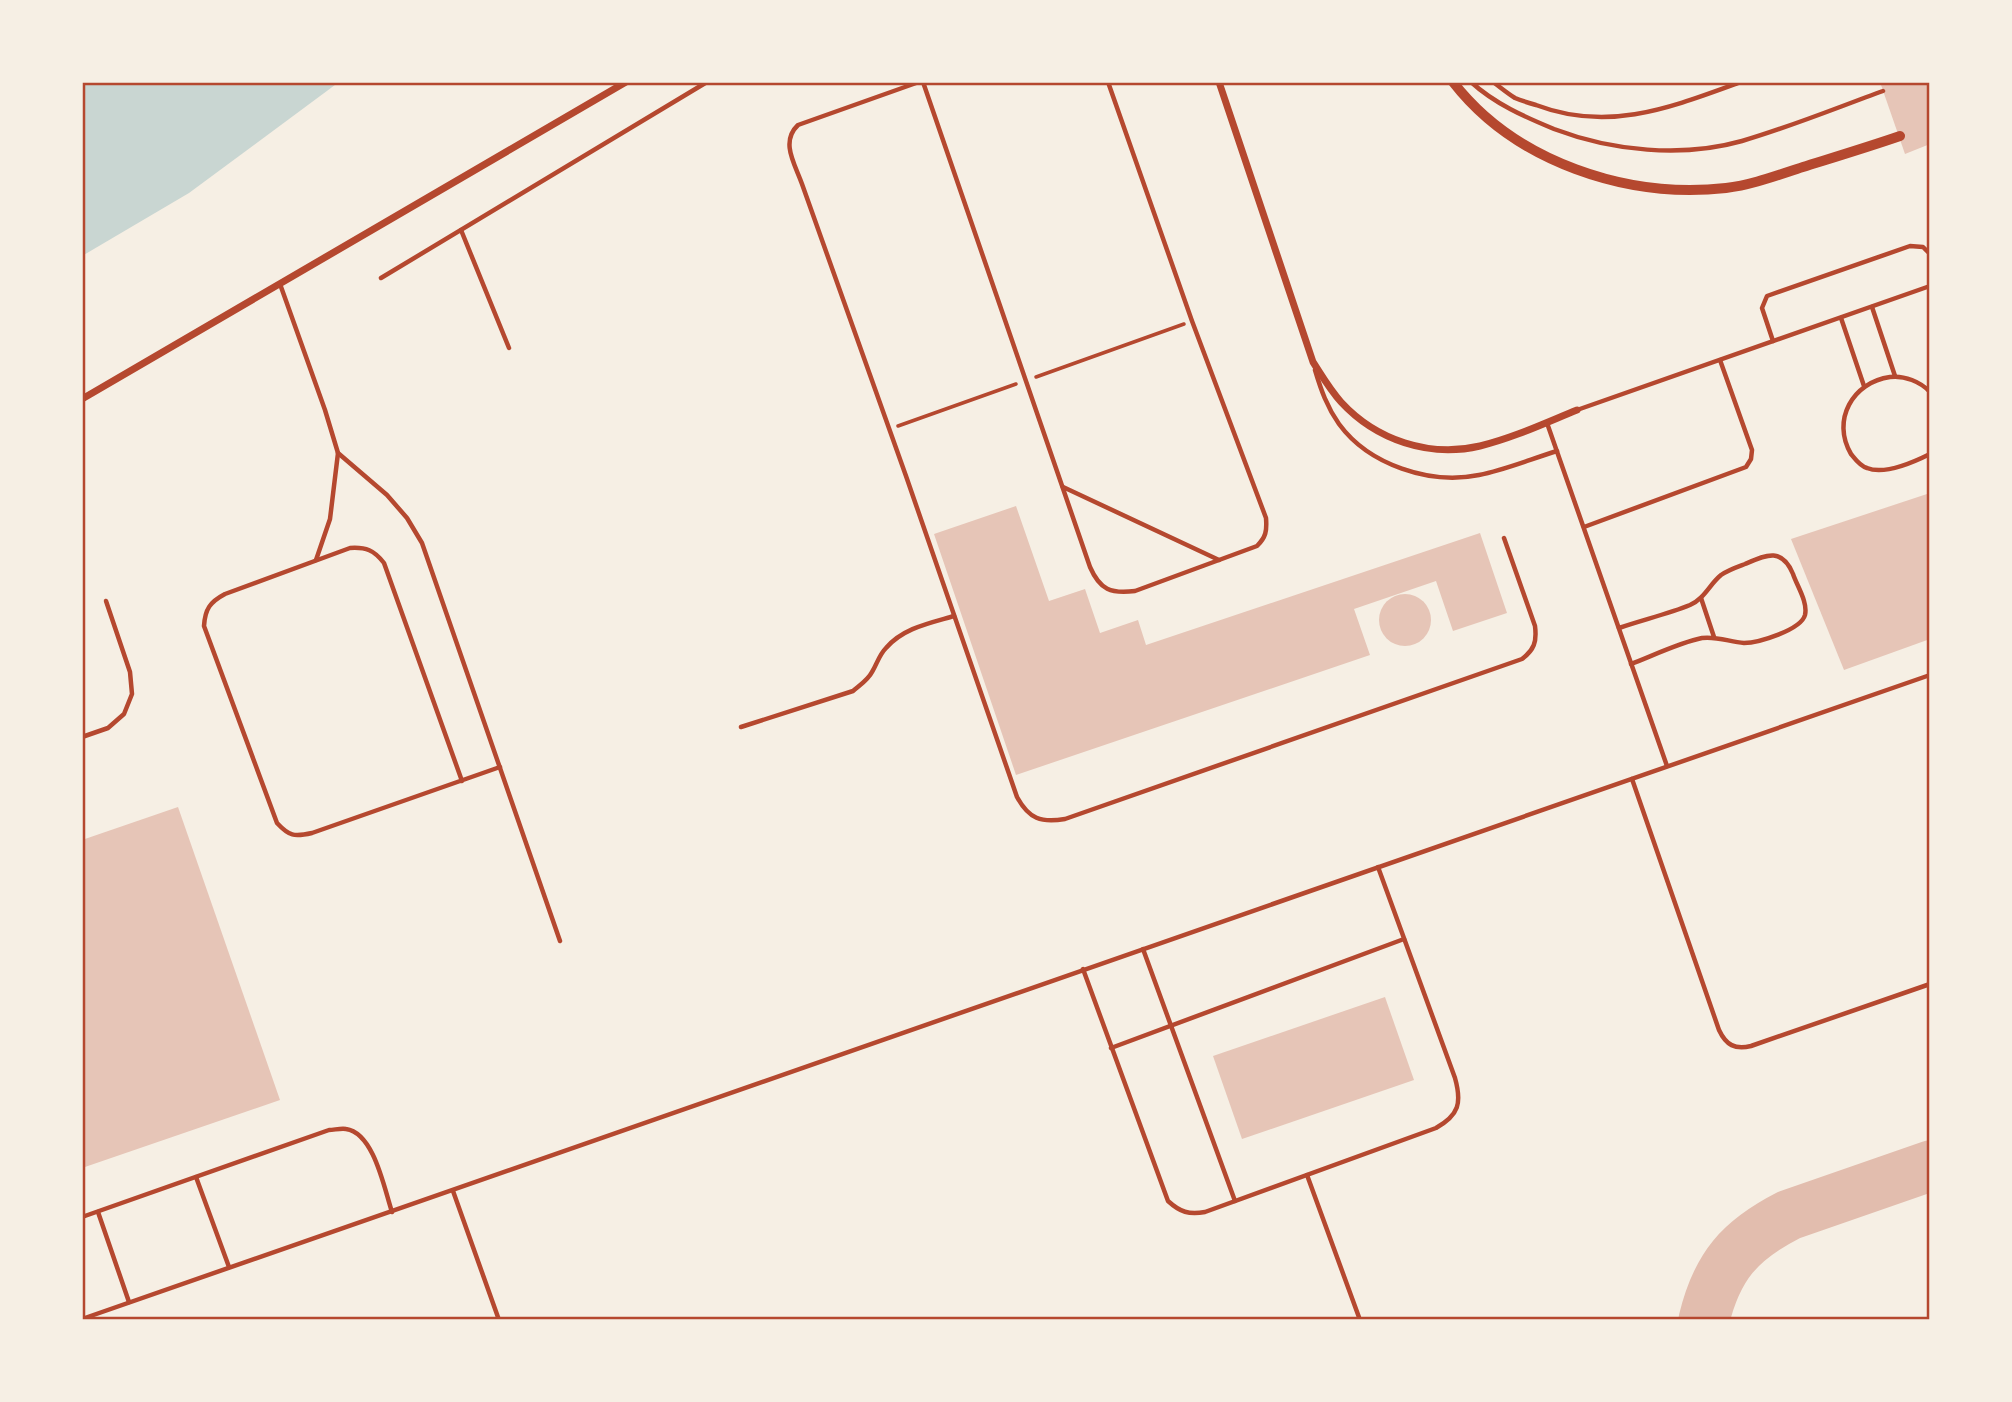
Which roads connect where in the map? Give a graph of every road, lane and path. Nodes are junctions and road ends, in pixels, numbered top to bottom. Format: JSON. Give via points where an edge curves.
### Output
{"nodes":[{"id":1,"x":626,"y":82,"type":"edge"},
{"id":2,"x":707,"y":82,"type":"edge"},
{"id":3,"x":921,"y":82,"type":"edge"},
{"id":4,"x":1108,"y":82,"type":"edge"},
{"id":5,"x":1219,"y":82,"type":"edge"},
{"id":6,"x":1453,"y":82,"type":"edge"},
{"id":7,"x":1471,"y":82,"type":"edge"},
{"id":8,"x":1493,"y":82,"type":"edge"},
{"id":9,"x":1741,"y":82,"type":"edge"},
{"id":10,"x":1883,"y":92,"type":"dead end"},
{"id":11,"x":1516,"y":98,"type":"junction"},
{"id":12,"x":1510,"y":110,"type":"junction"},
{"id":13,"x":1900,"y":136,"type":"dead end"},
{"id":14,"x":461,"y":229,"type":"junction"},
{"id":15,"x":1930,"y":254,"type":"edge"},
{"id":16,"x":381,"y":278,"type":"dead end"},
{"id":17,"x":279,"y":284,"type":"junction"},
{"id":18,"x":1930,"y":286,"type":"edge"},
{"id":19,"x":1872,"y":307,"type":"junction"},
{"id":20,"x":1841,"y":318,"type":"junction"},
{"id":21,"x":1192,"y":321,"type":"junction"},
{"id":22,"x":1773,"y":341,"type":"junction"},
{"id":23,"x":509,"y":348,"type":"dead end"},
{"id":24,"x":1720,"y":360,"type":"junction"},
{"id":25,"x":1313,"y":362,"type":"junction"},
{"id":26,"x":1895,"y":376,"type":"junction"},
{"id":27,"x":1026,"y":380,"type":"junction"},
{"id":28,"x":1864,"y":386,"type":"junction"},
{"id":29,"x":1930,"y":393,"type":"edge"},
{"id":30,"x":82,"y":399,"type":"edge"},
{"id":31,"x":1577,"y":410,"type":"joint"},
{"id":32,"x":1547,"y":422,"type":"junction"},
{"id":33,"x":889,"y":429,"type":"junction"},
{"id":34,"x":1557,"y":451,"type":"junction"},
{"id":35,"x":338,"y":453,"type":"junction"},
{"id":36,"x":1930,"y":454,"type":"edge"},
{"id":37,"x":1063,"y":486,"type":"junction"},
{"id":38,"x":1584,"y":527,"type":"junction"},
{"id":39,"x":1504,"y":538,"type":"dead end"},
{"id":40,"x":316,"y":561,"type":"junction"},
{"id":41,"x":1219,"y":561,"type":"junction"},
{"id":42,"x":1701,"y":598,"type":"junction"},
{"id":43,"x":106,"y":601,"type":"dead end"},
{"id":44,"x":954,"y":616,"type":"junction"},
{"id":45,"x":1619,"y":628,"type":"junction"},
{"id":46,"x":1714,"y":637,"type":"junction"},
{"id":47,"x":1631,"y":664,"type":"junction"},
{"id":48,"x":1930,"y":675,"type":"edge"},
{"id":49,"x":741,"y":727,"type":"dead end"},
{"id":50,"x":82,"y":737,"type":"edge"},
{"id":51,"x":1667,"y":766,"type":"junction"},
{"id":52,"x":500,"y":767,"type":"junction"},
{"id":53,"x":1632,"y":779,"type":"junction"},
{"id":54,"x":462,"y":781,"type":"junction"},
{"id":55,"x":1378,"y":867,"type":"junction"},
{"id":56,"x":1404,"y":939,"type":"junction"},
{"id":57,"x":560,"y":941,"type":"dead end"},
{"id":58,"x":1143,"y":949,"type":"junction"},
{"id":59,"x":1083,"y":969,"type":"junction"},
{"id":60,"x":1930,"y":984,"type":"edge"},
{"id":61,"x":1171,"y":1026,"type":"junction"},
{"id":62,"x":1111,"y":1048,"type":"junction"},
{"id":63,"x":1307,"y":1175,"type":"junction"},
{"id":64,"x":196,"y":1177,"type":"junction"},
{"id":65,"x":453,"y":1191,"type":"junction"},
{"id":66,"x":1235,"y":1201,"type":"junction"},
{"id":67,"x":98,"y":1212,"type":"junction"},
{"id":68,"x":392,"y":1212,"type":"junction"},
{"id":69,"x":82,"y":1217,"type":"edge"},
{"id":70,"x":229,"y":1267,"type":"junction"},
{"id":71,"x":129,"y":1302,"type":"junction"},
{"id":72,"x":82,"y":1319,"type":"edge"},
{"id":73,"x":499,"y":1320,"type":"edge"},
{"id":74,"x":1360,"y":1320,"type":"edge"}],
"edges":[{"from":1,"to":17,"type":"street"},
{"from":2,"to":14,"type":"lane"},
{"from":3,"to":27,"type":"lane"},
{"from":3,"to":33,"type":"lane","via":[[799,125],[788,140]]},
{"from":4,"to":21,"type":"lane"},
{"from":5,"to":25,"type":"street"},
{"from":6,"to":13,"type":"street","via":[[1490,120],[1524,144],[1601,178],[1643,187],[1727,188]]},
{"from":7,"to":12,"type":"lane"},
{"from":8,"to":11,"type":"lane"},
{"from":9,"to":11,"type":"lane","via":[[1671,107],[1599,118],[1550,111]]},
{"from":10,"to":12,"type":"lane","via":[[1741,141],[1672,150],[1603,144]]},
{"from":11,"to":12,"type":"lane"},
{"from":14,"to":16,"type":"lane"},
{"from":14,"to":23,"type":"lane"},
{"from":15,"to":22,"type":"lane","via":[[1923,247],[1910,246],[1767,296],[1762,308]]},
{"from":17,"to":30,"type":"street"},
{"from":17,"to":35,"type":"lane"},
{"from":18,"to":19,"type":"lane"},
{"from":19,"to":20,"type":"lane"},
{"from":19,"to":26,"type":"lane"},
{"from":20,"to":22,"type":"lane"},
{"from":20,"to":28,"type":"lane"},
{"from":21,"to":27,"type":"path"},
{"from":21,"to":41,"type":"lane","via":[[1266,518],[1265,537],[1257,546]]},
{"from":22,"to":24,"type":"lane"},
{"from":24,"to":31,"type":"lane"},
{"from":24,"to":38,"type":"lane","via":[[1752,450],[1746,467]]},
{"from":25,"to":32,"type":"street","via":[[1354,415],[1372,429],[1413,446],[1478,446]]},
{"from":25,"to":34,"type":"lane","via":[[1321,390],[1340,425],[1357,443],[1388,463],[1441,477],[1480,475]]},
{"from":26,"to":28,"type":"lane"},
{"from":26,"to":29,"type":"lane","via":[[1912,380]]},
{"from":27,"to":33,"type":"path"},
{"from":27,"to":37,"type":"lane"},
{"from":28,"to":36,"type":"lane","via":[[1852,398],[1843,429],[1855,460],[1882,470]]},
{"from":31,"to":32,"type":"street"},
{"from":32,"to":34,"type":"lane"},
{"from":33,"to":44,"type":"lane"},
{"from":34,"to":38,"type":"lane"},
{"from":35,"to":40,"type":"lane","via":[[330,519]]},
{"from":35,"to":52,"type":"lane","via":[[387,495],[422,543]]},
{"from":37,"to":41,"type":"lane"},
{"from":37,"to":41,"type":"lane","via":[[1090,567],[1105,588],[1119,593],[1135,591]]},
{"from":38,"to":45,"type":"lane"},
{"from":39,"to":44,"type":"lane","via":[[1537,639],[1522,659],[1051,821],[1024,810],[1017,797]]},
{"from":40,"to":54,"type":"lane","via":[[363,547],[384,563]]},
{"from":40,"to":54,"type":"lane","via":[[225,594],[205,612],[204,626],[277,823],[286,833],[312,834]]},
{"from":42,"to":45,"type":"lane"},
{"from":42,"to":46,"type":"lane"},
{"from":42,"to":46,"type":"lane","via":[[1726,571],[1774,555],[1789,565],[1805,605],[1796,627],[1755,642]]},
{"from":43,"to":50,"type":"lane","via":[[130,672],[132,694],[124,714],[108,728]]},
{"from":44,"to":49,"type":"lane","via":[[896,638],[864,683],[853,691]]},
{"from":45,"to":47,"type":"lane"},
{"from":46,"to":47,"type":"lane","via":[[1699,638]]},
{"from":47,"to":51,"type":"lane"},
{"from":48,"to":51,"type":"lane"},
{"from":51,"to":53,"type":"lane"},
{"from":52,"to":54,"type":"lane"},
{"from":52,"to":57,"type":"lane"},
{"from":53,"to":55,"type":"lane"},
{"from":53,"to":60,"type":"lane","via":[[1719,1030],[1731,1046],[1751,1046]]},
{"from":55,"to":56,"type":"lane"},
{"from":55,"to":58,"type":"lane"},
{"from":56,"to":61,"type":"lane"},
{"from":56,"to":63,"type":"lane","via":[[1455,1078],[1457,1107],[1449,1120],[1436,1128]]},
{"from":58,"to":59,"type":"lane"},
{"from":58,"to":61,"type":"lane"},
{"from":59,"to":62,"type":"lane"},
{"from":59,"to":65,"type":"lane"},
{"from":61,"to":62,"type":"lane"},
{"from":61,"to":66,"type":"lane"},
{"from":62,"to":66,"type":"lane","via":[[1168,1201],[1192,1214]]},
{"from":63,"to":66,"type":"lane"},
{"from":63,"to":74,"type":"lane"},
{"from":64,"to":67,"type":"lane"},
{"from":64,"to":68,"type":"lane","via":[[345,1128],[360,1135],[370,1147]]},
{"from":64,"to":70,"type":"lane"},
{"from":65,"to":68,"type":"lane"},
{"from":65,"to":73,"type":"lane"},
{"from":67,"to":69,"type":"lane"},
{"from":67,"to":71,"type":"lane"},
{"from":68,"to":70,"type":"lane"},
{"from":70,"to":71,"type":"lane"},
{"from":71,"to":72,"type":"lane"}]}
